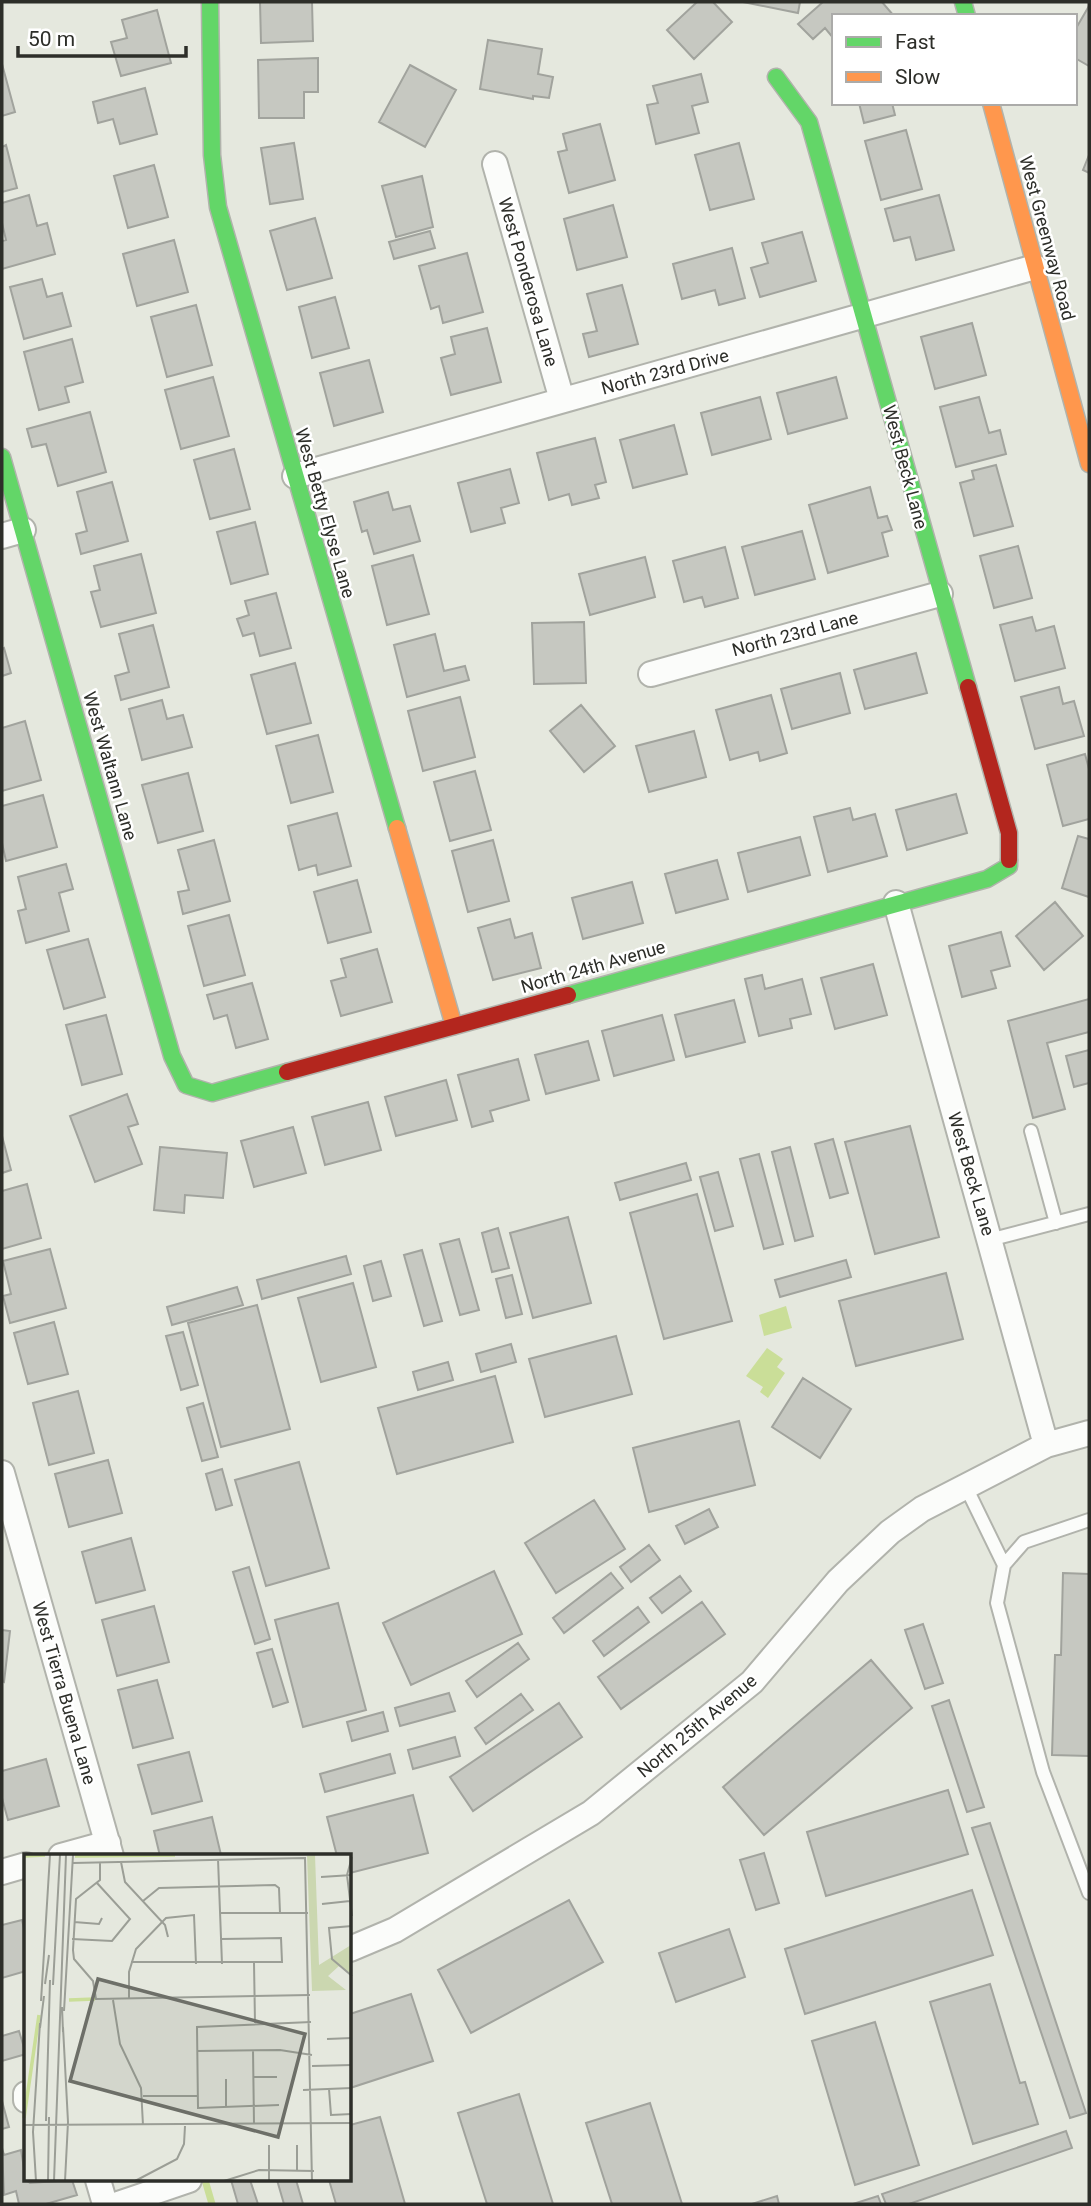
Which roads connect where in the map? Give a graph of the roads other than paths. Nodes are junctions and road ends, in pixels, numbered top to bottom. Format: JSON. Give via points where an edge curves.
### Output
{"nodes":[{"id":1,"x":210,"y":2,"type":"edge"},
{"id":2,"x":776,"y":77,"type":"dead end"},
{"id":3,"x":991,"y":105,"type":"edge"},
{"id":4,"x":495,"y":164,"type":"dead end"},
{"id":5,"x":1035,"y":267,"type":"junction"},
{"id":6,"x":864,"y":317,"type":"junction"},
{"id":7,"x":562,"y":400,"type":"junction"},
{"id":8,"x":2,"y":457,"type":"edge"},
{"id":9,"x":1089,"y":464,"type":"edge"},
{"id":10,"x":295,"y":476,"type":"junction"},
{"id":11,"x":12,"y":533,"type":"edge"},
{"id":12,"x":940,"y":594,"type":"junction"},
{"id":13,"x":651,"y":674,"type":"dead end"},
{"id":14,"x":1009,"y":866,"type":"joint"},
{"id":15,"x":896,"y":903,"type":"junction"},
{"id":16,"x":454,"y":1026,"type":"junction"},
{"id":17,"x":186,"y":1085,"type":"joint"},
{"id":18,"x":1031,"y":1131,"type":"dead end"},
{"id":19,"x":1089,"y":1214,"type":"edge"},
{"id":20,"x":1056,"y":1223,"type":"junction"},
{"id":21,"x":989,"y":1240,"type":"junction"},
{"id":22,"x":1089,"y":1433,"type":"edge"},
{"id":23,"x":1046,"y":1445,"type":"junction"},
{"id":24,"x":2,"y":1473,"type":"edge"},
{"id":25,"x":965,"y":1485,"type":"junction"},
{"id":26,"x":1089,"y":1520,"type":"edge"},
{"id":27,"x":10,"y":1532,"type":"edge"},
{"id":28,"x":1004,"y":1565,"type":"junction"},
{"id":29,"x":109,"y":1850,"type":"edge"},
{"id":30,"x":77,"y":1854,"type":"edge"},
{"id":31,"x":24,"y":1866,"type":"edge"},
{"id":32,"x":2,"y":1872,"type":"edge"},
{"id":33,"x":1089,"y":1893,"type":"edge"},
{"id":34,"x":352,"y":1948,"type":"edge"},
{"id":35,"x":99,"y":2182,"type":"edge"},
{"id":36,"x":183,"y":2182,"type":"edge"},
{"id":37,"x":105,"y":2204,"type":"edge"},
{"id":38,"x":118,"y":2204,"type":"edge"}],
"edges":[{"from":1,"to":10,"type":"street","name":"West Betty Elyse Lane","via":[[212,155],[218,207]]},
{"from":2,"to":6,"type":"street","name":"West Beck Lane","via":[[809,122]]},
{"from":3,"to":5,"type":"street","name":"West Greenway Road"},
{"from":4,"to":7,"type":"street","name":"West Ponderosa Lane"},
{"from":5,"to":6,"type":"street","name":"North 23rd Drive"},
{"from":5,"to":9,"type":"street","name":"West Greenway Road"},
{"from":6,"to":7,"type":"street","name":"North 23rd Drive"},
{"from":6,"to":12,"type":"street","name":"West Beck Lane"},
{"from":7,"to":10,"type":"street","name":"North 23rd Drive"},
{"from":8,"to":11,"type":"street","name":"West Waltann Lane"},
{"from":10,"to":16,"type":"street","name":"West Betty Elyse Lane"},
{"from":11,"to":17,"type":"street","name":"West Waltann Lane","via":[[172,1056]]},
{"from":12,"to":13,"type":"street","name":"North 23rd Lane"},
{"from":12,"to":14,"type":"street","name":"West Beck Lane","via":[[1009,833]]},
{"from":14,"to":15,"type":"street","name":"North 24th Avenue","via":[[987,879]]},
{"from":15,"to":16,"type":"street","name":"North 24th Avenue"},
{"from":15,"to":21,"type":"street","name":"West Beck Lane"},
{"from":16,"to":17,"type":"street","name":"North 24th Avenue","via":[[212,1093]]},
{"from":18,"to":20,"type":"lane"},
{"from":19,"to":20,"type":"lane"},
{"from":20,"to":21,"type":"lane"},
{"from":21,"to":23,"type":"street","name":"West Beck Lane"},
{"from":22,"to":23,"type":"street","name":"North 25th Avenue"},
{"from":23,"to":25,"type":"street","name":"North 25th Avenue"},
{"from":24,"to":27,"type":"street","name":"West Tierra Buena Lane"},
{"from":25,"to":28,"type":"lane"},
{"from":25,"to":34,"type":"street","name":"North 25th Avenue","via":[[890,1532],[838,1581],[752,1682],[591,1813],[395,1930]]},
{"from":26,"to":28,"type":"lane","via":[[1024,1542]]},
{"from":27,"to":29,"type":"street","name":"West Tierra Buena Lane"},
{"from":28,"to":33,"type":"lane","via":[[997,1603],[1044,1772]]},
{"from":29,"to":30,"type":"street"},
{"from":31,"to":32,"type":"street"},
{"from":35,"to":37,"type":"street"},
{"from":36,"to":38,"type":"street"}]}
